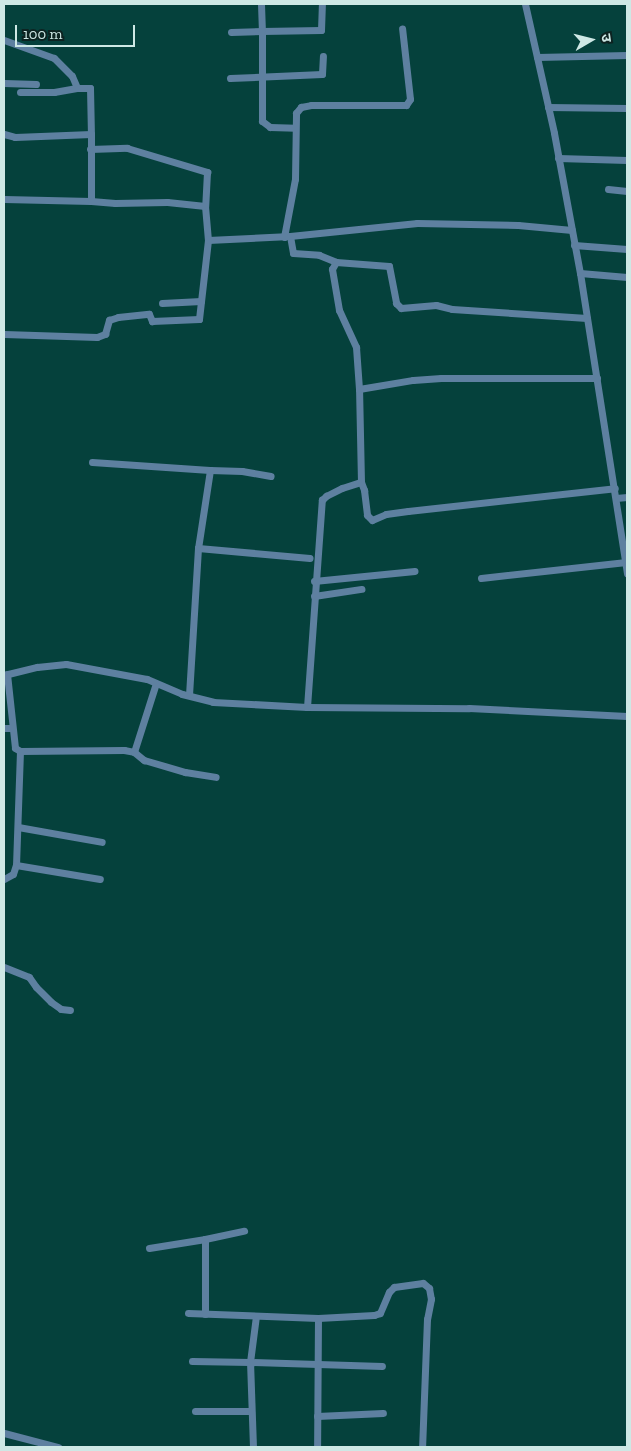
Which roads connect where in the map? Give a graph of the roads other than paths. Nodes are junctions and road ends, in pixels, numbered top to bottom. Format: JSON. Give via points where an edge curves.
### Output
{"nodes":[{"id":1,"x":261,"y":4,"type":"edge"},
{"id":2,"x":322,"y":4,"type":"edge"},
{"id":3,"x":526,"y":4,"type":"edge"},
{"id":4,"x":402,"y":28,"type":"dead end"},
{"id":5,"x":231,"y":32,"type":"dead end"},
{"id":6,"x":262,"y":32,"type":"junction"},
{"id":7,"x":4,"y":40,"type":"edge"},
{"id":8,"x":627,"y":55,"type":"edge"},
{"id":9,"x":323,"y":56,"type":"dead end"},
{"id":10,"x":537,"y":57,"type":"junction"},
{"id":11,"x":261,"y":76,"type":"junction"},
{"id":12,"x":230,"y":78,"type":"dead end"},
{"id":13,"x":4,"y":83,"type":"edge"},
{"id":14,"x":36,"y":84,"type":"dead end"},
{"id":15,"x":77,"y":88,"type":"junction"},
{"id":16,"x":20,"y":92,"type":"dead end"},
{"id":17,"x":548,"y":108,"type":"junction"},
{"id":18,"x":627,"y":108,"type":"edge"},
{"id":19,"x":295,"y":128,"type":"junction"},
{"id":20,"x":4,"y":134,"type":"edge"},
{"id":21,"x":91,"y":134,"type":"junction"},
{"id":22,"x":90,"y":149,"type":"junction"},
{"id":23,"x":558,"y":158,"type":"junction"},
{"id":24,"x":627,"y":160,"type":"edge"},
{"id":25,"x":608,"y":190,"type":"dead end"},
{"id":26,"x":627,"y":191,"type":"edge"},
{"id":27,"x":4,"y":199,"type":"edge"},
{"id":28,"x":91,"y":200,"type":"junction"},
{"id":29,"x":205,"y":206,"type":"junction"},
{"id":30,"x":572,"y":230,"type":"junction"},
{"id":31,"x":287,"y":236,"type":"junction"},
{"id":32,"x":208,"y":240,"type":"junction"},
{"id":33,"x":574,"y":245,"type":"junction"},
{"id":34,"x":627,"y":249,"type":"edge"},
{"id":35,"x":336,"y":262,"type":"junction"},
{"id":36,"x":580,"y":273,"type":"junction"},
{"id":37,"x":627,"y":278,"type":"edge"},
{"id":38,"x":201,"y":301,"type":"junction"},
{"id":39,"x":162,"y":303,"type":"dead end"},
{"id":40,"x":587,"y":318,"type":"junction"},
{"id":41,"x":4,"y":334,"type":"edge"},
{"id":42,"x":597,"y":378,"type":"junction"},
{"id":43,"x":360,"y":389,"type":"junction"},
{"id":44,"x":92,"y":462,"type":"dead end"},
{"id":45,"x":210,"y":470,"type":"junction"},
{"id":46,"x":271,"y":476,"type":"dead end"},
{"id":47,"x":361,"y":482,"type":"junction"},
{"id":48,"x":615,"y":488,"type":"junction"},
{"id":49,"x":627,"y":497,"type":"edge"},
{"id":50,"x":616,"y":498,"type":"junction"},
{"id":51,"x":198,"y":548,"type":"junction"},
{"id":52,"x":310,"y":558,"type":"dead end"},
{"id":53,"x":626,"y":562,"type":"edge"},
{"id":54,"x":415,"y":571,"type":"dead end"},
{"id":55,"x":627,"y":573,"type":"edge"},
{"id":56,"x":481,"y":578,"type":"dead end"},
{"id":57,"x":314,"y":581,"type":"junction"},
{"id":58,"x":362,"y":589,"type":"dead end"},
{"id":59,"x":314,"y":596,"type":"junction"},
{"id":60,"x":5,"y":675,"type":"edge"},
{"id":61,"x":156,"y":682,"type":"junction"},
{"id":62,"x":189,"y":695,"type":"junction"},
{"id":63,"x":307,"y":707,"type":"junction"},
{"id":64,"x":627,"y":716,"type":"edge"},
{"id":65,"x":8,"y":728,"type":"edge"},
{"id":66,"x":20,"y":751,"type":"junction"},
{"id":67,"x":134,"y":752,"type":"junction"},
{"id":68,"x":216,"y":777,"type":"dead end"},
{"id":69,"x":18,"y":827,"type":"junction"},
{"id":70,"x":102,"y":842,"type":"dead end"},
{"id":71,"x":16,"y":865,"type":"junction"},
{"id":72,"x":4,"y":879,"type":"edge"},
{"id":73,"x":100,"y":879,"type":"dead end"},
{"id":74,"x":4,"y":967,"type":"edge"},
{"id":75,"x":70,"y":1010,"type":"dead end"},
{"id":76,"x":244,"y":1232,"type":"dead end"},
{"id":77,"x":205,"y":1239,"type":"junction"},
{"id":78,"x":149,"y":1248,"type":"dead end"},
{"id":79,"x":188,"y":1313,"type":"dead end"},
{"id":80,"x":205,"y":1314,"type":"junction"},
{"id":81,"x":256,"y":1316,"type":"junction"},
{"id":82,"x":318,"y":1318,"type":"junction"},
{"id":83,"x":192,"y":1362,"type":"dead end"},
{"id":84,"x":250,"y":1362,"type":"junction"},
{"id":85,"x":318,"y":1364,"type":"junction"},
{"id":86,"x":382,"y":1366,"type":"dead end"},
{"id":87,"x":195,"y":1411,"type":"dead end"},
{"id":88,"x":251,"y":1411,"type":"junction"},
{"id":89,"x":383,"y":1413,"type":"dead end"},
{"id":90,"x":317,"y":1416,"type":"junction"},
{"id":91,"x":4,"y":1433,"type":"edge"},
{"id":92,"x":58,"y":1447,"type":"edge"},
{"id":93,"x":253,"y":1447,"type":"edge"},
{"id":94,"x":317,"y":1447,"type":"edge"},
{"id":95,"x":422,"y":1447,"type":"edge"}],
"edges":[{"from":1,"to":6,"type":"street"},
{"from":2,"to":6,"type":"street","via":[[321,30]]},
{"from":3,"to":10,"type":"street"},
{"from":4,"to":19,"type":"street","via":[[410,99],[406,105],[306,105],[296,113]]},
{"from":5,"to":6,"type":"street"},
{"from":6,"to":11,"type":"street"},
{"from":7,"to":15,"type":"street","via":[[54,58],[72,76]]},
{"from":8,"to":10,"type":"street"},
{"from":9,"to":11,"type":"street","via":[[322,74]]},
{"from":10,"to":17,"type":"street"},
{"from":11,"to":12,"type":"street"},
{"from":11,"to":19,"type":"street","via":[[262,121],[270,127]]},
{"from":13,"to":14,"type":"street"},
{"from":15,"to":16,"type":"street"},
{"from":15,"to":21,"type":"street","via":[[90,88]]},
{"from":17,"to":18,"type":"street"},
{"from":17,"to":23,"type":"street"},
{"from":19,"to":31,"type":"street","via":[[295,179]]},
{"from":20,"to":21,"type":"street","via":[[15,137]]},
{"from":21,"to":22,"type":"street"},
{"from":22,"to":28,"type":"street"},
{"from":22,"to":29,"type":"street","via":[[127,148],[208,172]]},
{"from":23,"to":24,"type":"street"},
{"from":23,"to":30,"type":"street"},
{"from":25,"to":26,"type":"street"},
{"from":27,"to":28,"type":"street"},
{"from":28,"to":29,"type":"street"},
{"from":29,"to":32,"type":"street"},
{"from":30,"to":31,"type":"street","via":[[518,225],[417,223]]},
{"from":30,"to":33,"type":"street"},
{"from":31,"to":32,"type":"street"},
{"from":31,"to":35,"type":"street","via":[[293,252],[319,255]]},
{"from":32,"to":38,"type":"street"},
{"from":33,"to":34,"type":"street"},
{"from":33,"to":36,"type":"street"},
{"from":35,"to":40,"type":"street","via":[[388,266],[396,303],[401,308],[436,306]]},
{"from":35,"to":43,"type":"street","via":[[332,269],[339,310],[356,347]]},
{"from":36,"to":37,"type":"street"},
{"from":36,"to":40,"type":"street"},
{"from":38,"to":39,"type":"street"},
{"from":38,"to":41,"type":"street","via":[[199,319],[152,321],[149,314],[118,317],[109,320],[105,334],[97,336]]},
{"from":40,"to":42,"type":"street"},
{"from":42,"to":43,"type":"street","via":[[441,378]]},
{"from":42,"to":48,"type":"street"},
{"from":43,"to":47,"type":"street"},
{"from":44,"to":45,"type":"street"},
{"from":45,"to":46,"type":"street"},
{"from":45,"to":51,"type":"street"},
{"from":47,"to":48,"type":"street","via":[[367,515],[372,520],[408,511]]},
{"from":47,"to":57,"type":"street","via":[[342,488],[322,500]]},
{"from":48,"to":50,"type":"street"},
{"from":49,"to":50,"type":"street"},
{"from":50,"to":53,"type":"street"},
{"from":51,"to":52,"type":"street"},
{"from":51,"to":62,"type":"street"},
{"from":53,"to":55,"type":"street"},
{"from":53,"to":56,"type":"street"},
{"from":54,"to":57,"type":"street"},
{"from":57,"to":59,"type":"street"},
{"from":58,"to":59,"type":"street"},
{"from":59,"to":63,"type":"street"},
{"from":60,"to":61,"type":"street","via":[[37,666],[66,664]]},
{"from":60,"to":65,"type":"street"},
{"from":61,"to":62,"type":"street"},
{"from":61,"to":67,"type":"street"},
{"from":62,"to":63,"type":"street","via":[[213,702]]},
{"from":63,"to":64,"type":"street","via":[[434,707]]},
{"from":65,"to":66,"type":"street","via":[[15,748]]},
{"from":66,"to":67,"type":"street","via":[[79,749]]},
{"from":66,"to":69,"type":"street"},
{"from":67,"to":68,"type":"street","via":[[144,760]]},
{"from":69,"to":70,"type":"street"},
{"from":69,"to":71,"type":"street"},
{"from":71,"to":72,"type":"street","via":[[12,874]]},
{"from":71,"to":73,"type":"street"},
{"from":74,"to":75,"type":"street","via":[[29,977],[51,1002],[61,1009]]},
{"from":76,"to":77,"type":"street"},
{"from":77,"to":78,"type":"street"},
{"from":77,"to":80,"type":"street"},
{"from":79,"to":80,"type":"street"},
{"from":80,"to":81,"type":"street"},
{"from":81,"to":82,"type":"street"},
{"from":81,"to":84,"type":"street"},
{"from":82,"to":85,"type":"street"},
{"from":82,"to":95,"type":"street","via":[[374,1316],[380,1313],[394,1287],[423,1284],[429,1288]]},
{"from":83,"to":84,"type":"street"},
{"from":84,"to":85,"type":"street"},
{"from":84,"to":88,"type":"street"},
{"from":85,"to":86,"type":"street"},
{"from":85,"to":90,"type":"street"},
{"from":87,"to":88,"type":"street"},
{"from":88,"to":93,"type":"street"},
{"from":89,"to":90,"type":"street"},
{"from":90,"to":94,"type":"street"},
{"from":91,"to":92,"type":"street"}]}
